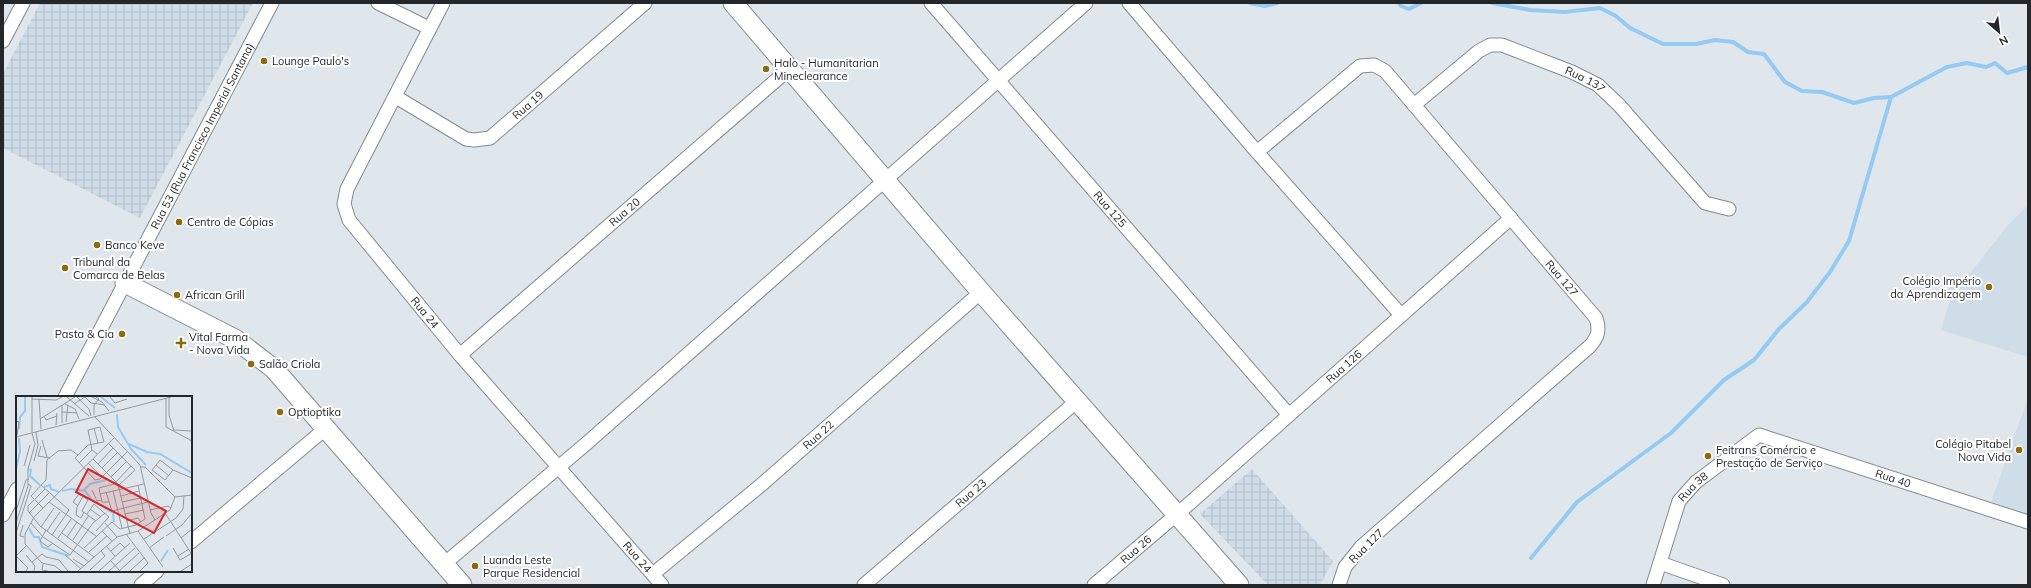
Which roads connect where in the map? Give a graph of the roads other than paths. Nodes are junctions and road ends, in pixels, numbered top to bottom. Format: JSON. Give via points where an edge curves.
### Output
{"nodes":[{"id":1,"x":23,"y":3,"type":"edge"},
{"id":2,"x":272,"y":3,"type":"edge"},
{"id":3,"x":378,"y":3,"type":"edge"},
{"id":4,"x":444,"y":3,"type":"edge"},
{"id":5,"x":645,"y":3,"type":"edge"},
{"id":6,"x":733,"y":3,"type":"edge"},
{"id":7,"x":931,"y":3,"type":"edge"},
{"id":8,"x":1086,"y":3,"type":"edge"},
{"id":9,"x":1129,"y":3,"type":"edge"},
{"id":10,"x":429,"y":28,"type":"junction"},
{"id":11,"x":3,"y":41,"type":"edge"},
{"id":12,"x":789,"y":69,"type":"junction"},
{"id":13,"x":998,"y":80,"type":"junction"},
{"id":14,"x":396,"y":97,"type":"junction"},
{"id":15,"x":1414,"y":105,"type":"junction"},
{"id":16,"x":1257,"y":152,"type":"junction"},
{"id":17,"x":885,"y":180,"type":"junction"},
{"id":18,"x":1729,"y":209,"type":"dead end"},
{"id":19,"x":1511,"y":218,"type":"junction"},
{"id":20,"x":125,"y":283,"type":"junction"},
{"id":21,"x":981,"y":292,"type":"junction"},
{"id":22,"x":1401,"y":315,"type":"junction"},
{"id":23,"x":460,"y":355,"type":"junction"},
{"id":24,"x":66,"y":396,"type":"edge"},
{"id":25,"x":1077,"y":401,"type":"junction"},
{"id":26,"x":1288,"y":415,"type":"junction"},
{"id":27,"x":326,"y":428,"type":"junction"},
{"id":28,"x":1759,"y":435,"type":"joint"},
{"id":29,"x":558,"y":467,"type":"junction"},
{"id":30,"x":16,"y":491,"type":"edge"},
{"id":31,"x":1177,"y":514,"type":"junction"},
{"id":32,"x":3,"y":515,"type":"edge"},
{"id":33,"x":2028,"y":522,"type":"edge"},
{"id":34,"x":192,"y":541,"type":"edge"},
{"id":35,"x":1660,"y":563,"type":"junction"},
{"id":36,"x":444,"y":564,"type":"junction"},
{"id":37,"x":156,"y":572,"type":"edge"},
{"id":38,"x":653,"y":574,"type":"junction"},
{"id":39,"x":1234,"y":583,"type":"edge"},
{"id":40,"x":141,"y":585,"type":"edge"},
{"id":41,"x":462,"y":585,"type":"edge"},
{"id":42,"x":662,"y":585,"type":"edge"},
{"id":43,"x":864,"y":585,"type":"edge"},
{"id":44,"x":1094,"y":585,"type":"edge"},
{"id":45,"x":1339,"y":585,"type":"edge"},
{"id":46,"x":1653,"y":585,"type":"edge"},
{"id":47,"x":1723,"y":585,"type":"edge"}],
"edges":[{"from":1,"to":11,"type":"street"},
{"from":2,"to":20,"type":"street","name":"Rua 53 (Rua Francisco Imperial Santana)"},
{"from":3,"to":10,"type":"street"},
{"from":4,"to":10,"type":"street","name":"Rua 24"},
{"from":5,"to":14,"type":"street","name":"Rua 19","via":[[490,138],[466,139]]},
{"from":6,"to":12,"type":"street"},
{"from":7,"to":13,"type":"street","name":"Rua 125"},
{"from":8,"to":13,"type":"street"},
{"from":9,"to":16,"type":"street"},
{"from":10,"to":14,"type":"street","name":"Rua 24"},
{"from":12,"to":17,"type":"street"},
{"from":12,"to":23,"type":"street","name":"Rua 20"},
{"from":13,"to":17,"type":"street"},
{"from":13,"to":26,"type":"street","name":"Rua 125"},
{"from":14,"to":23,"type":"street","name":"Rua 24","via":[[353,177],[344,204],[349,220],[361,236]]},
{"from":15,"to":16,"type":"street","name":"Rua 127","via":[[1385,71],[1374,65],[1360,66]]},
{"from":15,"to":18,"type":"street","name":"Rua 137","via":[[1479,51],[1490,45],[1502,45],[1598,85],[1619,105],[1705,203]]},
{"from":15,"to":19,"type":"street","name":"Rua 127"},
{"from":16,"to":22,"type":"street"},
{"from":17,"to":21,"type":"street"},
{"from":17,"to":29,"type":"street"},
{"from":19,"to":22,"type":"street","name":"Rua 126"},
{"from":19,"to":45,"type":"street","name":"Rua 127","via":[[1596,318],[1596,338],[1361,547],[1345,567]]},
{"from":20,"to":24,"type":"street","name":"Rua 53 (Rua Francisco Imperial Santana)"},
{"from":20,"to":27,"type":"street","via":[[248,349],[274,369]]},
{"from":21,"to":25,"type":"street"},
{"from":21,"to":38,"type":"street","name":"Rua 22","via":[[761,485]]},
{"from":22,"to":26,"type":"street","name":"Rua 126"},
{"from":23,"to":29,"type":"street","name":"Rua 24"},
{"from":25,"to":31,"type":"street"},
{"from":25,"to":43,"type":"street","name":"Rua 23"},
{"from":26,"to":31,"type":"street","name":"Rua 126"},
{"from":27,"to":34,"type":"street"},
{"from":27,"to":36,"type":"street"},
{"from":28,"to":33,"type":"street","name":"Rua 40"},
{"from":28,"to":35,"type":"street","name":"Rua 38","via":[[1685,493],[1675,511]]},
{"from":29,"to":36,"type":"street"},
{"from":29,"to":38,"type":"street","name":"Rua 24"},
{"from":30,"to":32,"type":"street"},
{"from":31,"to":39,"type":"street"},
{"from":31,"to":44,"type":"street","name":"Rua 26"},
{"from":35,"to":46,"type":"street","name":"Rua 38"},
{"from":35,"to":47,"type":"street"},
{"from":36,"to":41,"type":"street"},
{"from":37,"to":40,"type":"street"},
{"from":38,"to":42,"type":"street","name":"Rua 24"}]}
